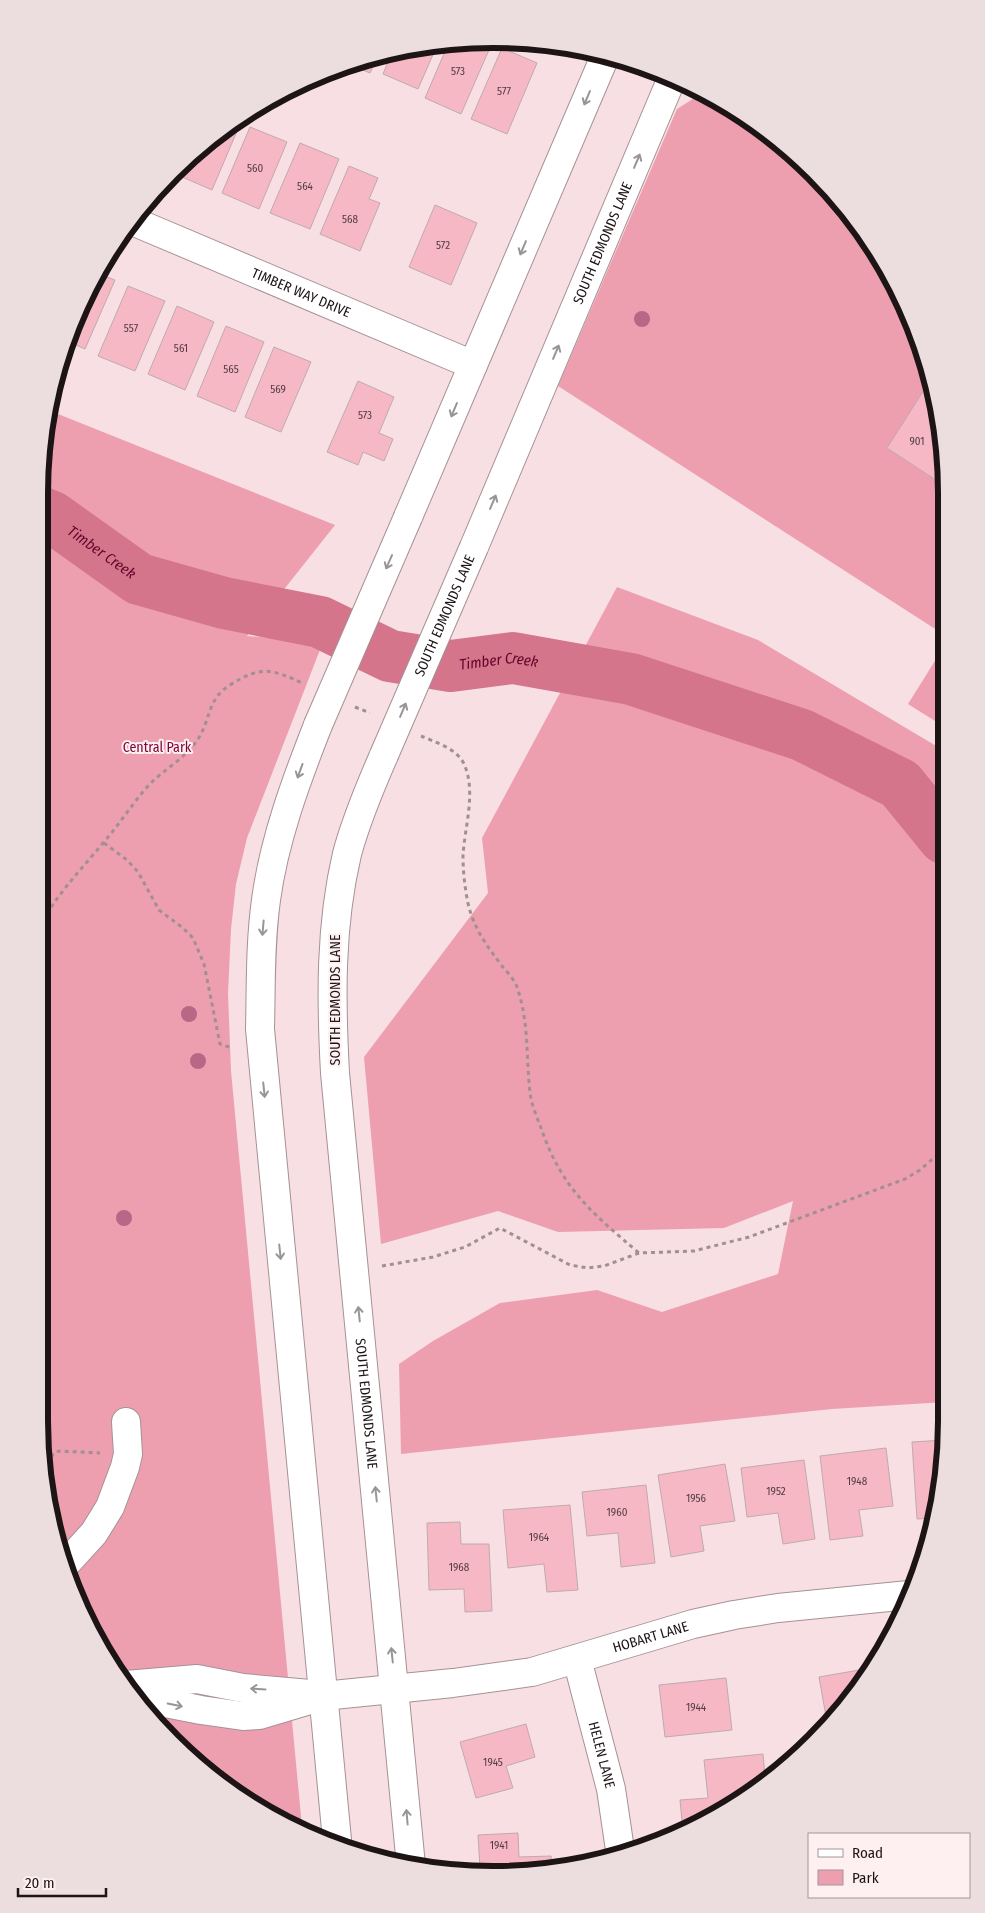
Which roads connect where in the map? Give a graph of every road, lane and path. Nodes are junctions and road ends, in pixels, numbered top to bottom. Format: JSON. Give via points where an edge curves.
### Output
{"nodes":[{"id":1,"x":603,"y":62,"type":"edge"},
{"id":2,"x":669,"y":84,"type":"edge"},
{"id":3,"x":138,"y":223,"type":"edge"},
{"id":4,"x":473,"y":365,"type":"junction"},
{"id":5,"x":308,"y":685,"type":"dead end"},
{"id":6,"x":352,"y":705,"type":"dead end"},
{"id":7,"x":370,"y":713,"type":"dead end"},
{"id":8,"x":415,"y":734,"type":"dead end"},
{"id":9,"x":104,"y":843,"type":"junction"},
{"id":10,"x":48,"y":914,"type":"edge"},
{"id":11,"x":235,"y":1049,"type":"dead end"},
{"id":12,"x":938,"y":1154,"type":"edge"},
{"id":13,"x":640,"y":1253,"type":"junction"},
{"id":14,"x":382,"y":1266,"type":"dead end"},
{"id":15,"x":126,"y":1422,"type":"dead end"},
{"id":16,"x":128,"y":1454,"type":"junction"},
{"id":17,"x":49,"y":1459,"type":"edge"},
{"id":18,"x":70,"y":1560,"type":"edge"},
{"id":19,"x":902,"y":1596,"type":"edge"},
{"id":20,"x":578,"y":1660,"type":"junction"},
{"id":21,"x":134,"y":1684,"type":"edge"},
{"id":22,"x":395,"y":1689,"type":"junction"},
{"id":23,"x":324,"y":1696,"type":"junction"},
{"id":24,"x":146,"y":1699,"type":"edge"},
{"id":25,"x":337,"y":1837,"type":"edge"},
{"id":26,"x":619,"y":1847,"type":"edge"},
{"id":27,"x":410,"y":1858,"type":"edge"}],
"edges":[{"from":1,"to":4,"type":"main road","one_way":true},
{"from":22,"to":2,"type":"main road","name":"SOUTH EDMONDS LANE","one_way":true,"bridge":true,"via":[[336,1083],[333,942],[340,889],[360,812]]},
{"from":3,"to":4,"type":"main road","name":"TIMBER WAY DRIVE"},
{"from":4,"to":23,"type":"main road","one_way":true,"bridge":true,"via":[[318,725],[288,806],[266,898],[260,1029]]},
{"from":5,"to":9,"type":"path","via":[[275,671],[261,671],[217,694],[198,739],[147,787]]},
{"from":6,"to":7,"type":"path"},
{"from":8,"to":13,"type":"path","via":[[451,750],[462,760],[468,776],[470,791],[463,854],[466,897],[479,935],[516,985],[522,1003],[530,1094],[548,1148],[559,1172],[596,1217]]},
{"from":9,"to":10,"type":"path","via":[[72,879]]},
{"from":9,"to":11,"type":"path","via":[[138,872],[159,910],[193,938],[204,964],[220,1044]]},
{"from":12,"to":13,"type":"path","via":[[905,1179],[749,1238],[694,1251]]},
{"from":13,"to":14,"type":"path","via":[[604,1266],[570,1265],[500,1228],[465,1247],[433,1258]]},
{"from":15,"to":16,"type":"main road"},
{"from":16,"to":17,"type":"path","via":[[60,1451]]},
{"from":16,"to":18,"type":"main road","via":[[123,1474],[102,1520],[86,1544]]},
{"from":19,"to":20,"type":"main road","name":"HOBART LANE","via":[[734,1615],[693,1624]]},
{"from":20,"to":22,"type":"main road","name":"HOBART LANE","via":[[532,1672]]},
{"from":20,"to":26,"type":"main road","name":"HELEN LANE","via":[[609,1780]]},
{"from":23,"to":21,"type":"main road","one_way":true,"via":[[243,1688],[197,1679]]},
{"from":22,"to":23,"type":"main road"},
{"from":27,"to":22,"type":"main road","name":"SOUTH EDMONDS LANE","one_way":true},
{"from":24,"to":23,"type":"main road","one_way":true,"via":[[244,1716],[259,1715]]},
{"from":23,"to":25,"type":"main road"}]}
